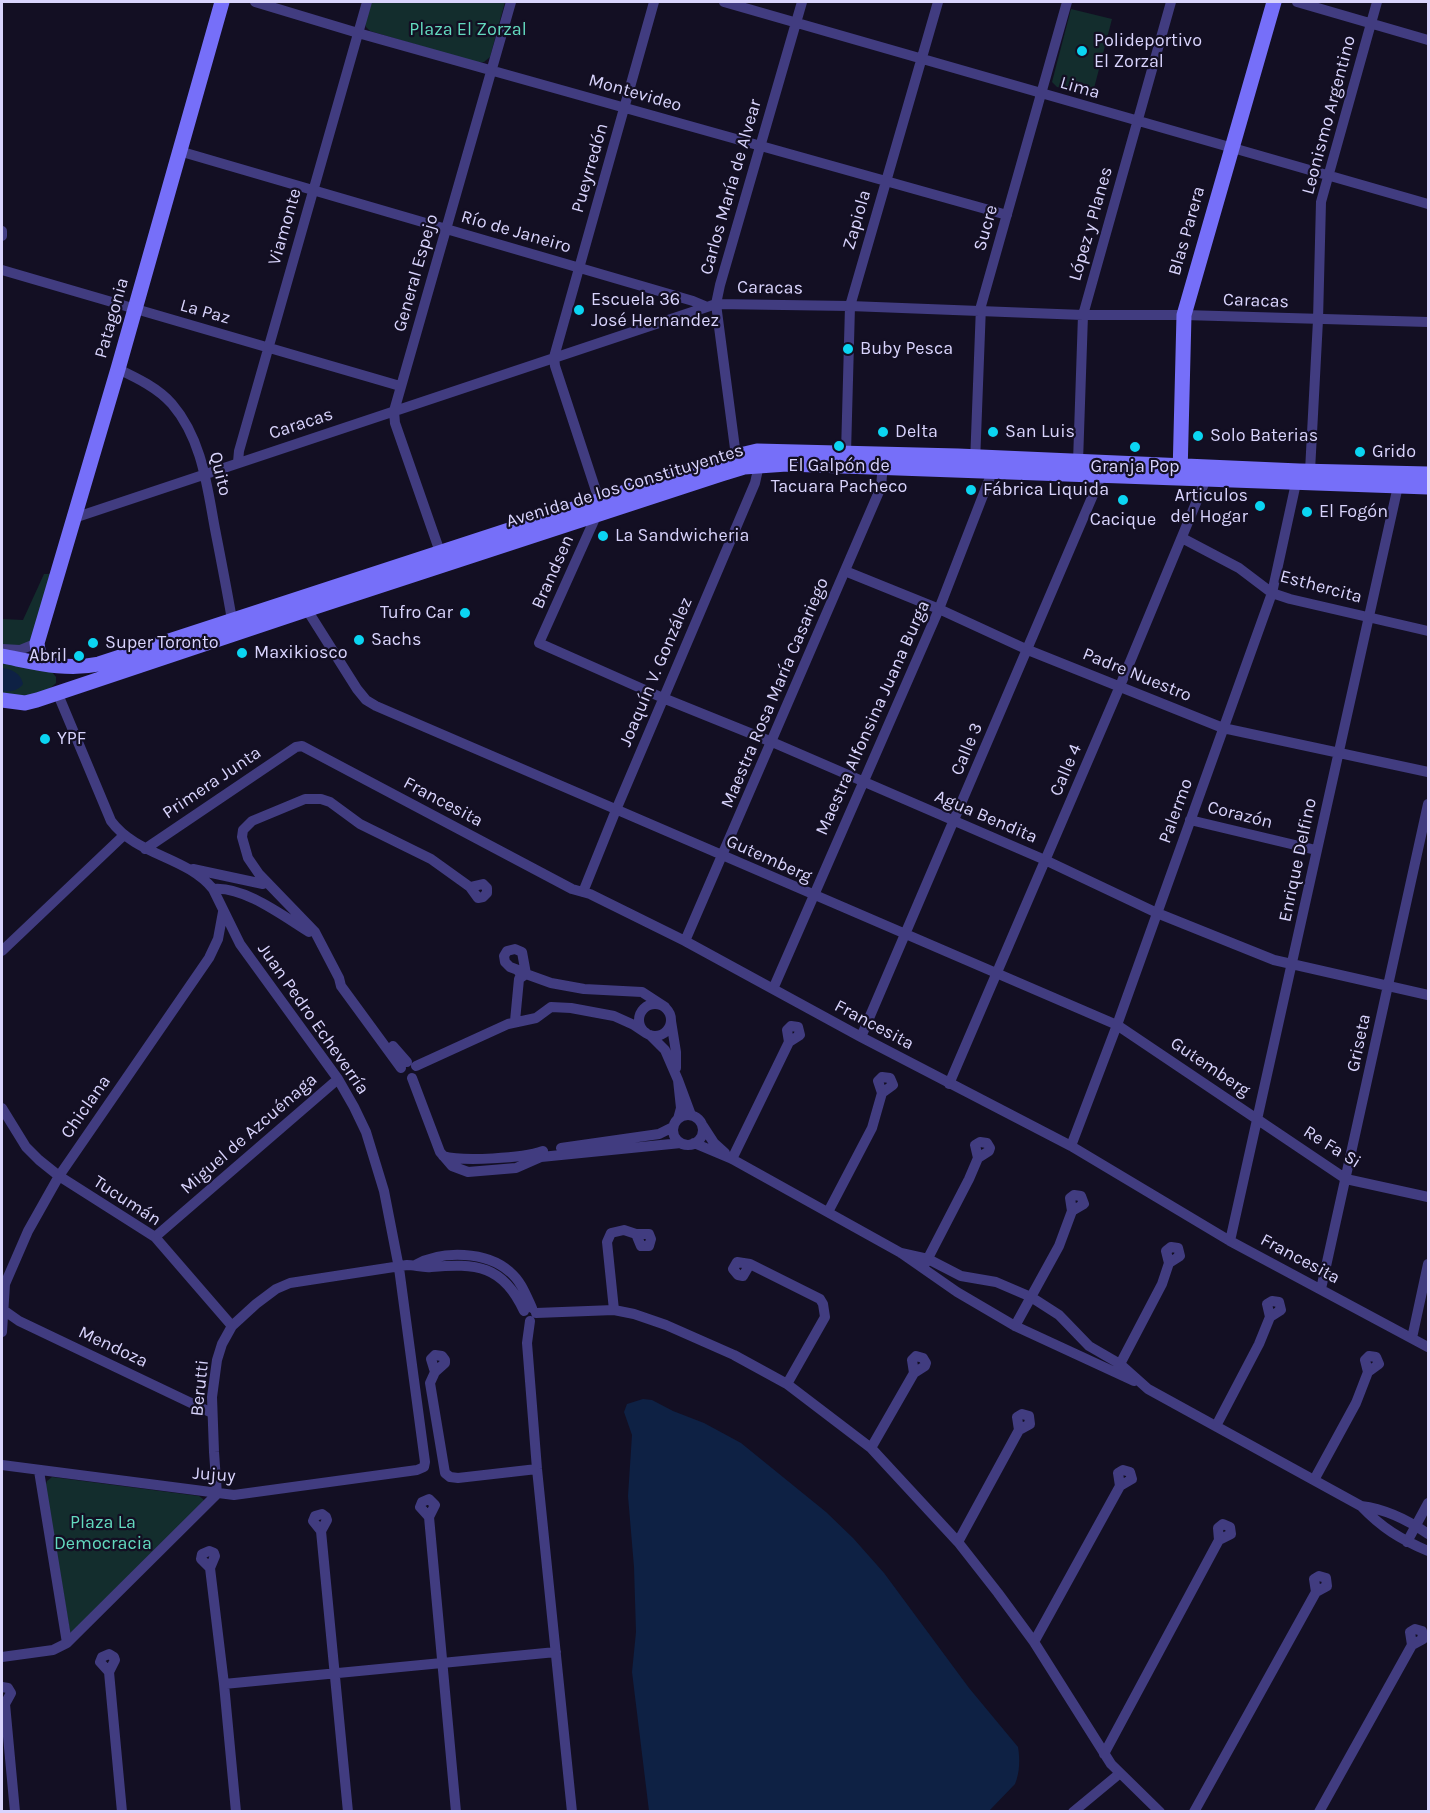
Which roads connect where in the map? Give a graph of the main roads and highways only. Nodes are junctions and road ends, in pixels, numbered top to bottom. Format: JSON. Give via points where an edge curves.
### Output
{"nodes":[{"id":1,"x":222,"y":2,"type":"edge"},
{"id":2,"x":1274,"y":2,"type":"edge"},
{"id":3,"x":883,"y":460,"type":"junction"},
{"id":4,"x":994,"y":464,"type":"junction"},
{"id":5,"x":1180,"y":472,"type":"junction"},
{"id":6,"x":1208,"y":473,"type":"junction"},
{"id":7,"x":1428,"y":474,"type":"edge"},
{"id":8,"x":1428,"y":487,"type":"edge"},
{"id":9,"x":598,"y":507,"type":"junction"},
{"id":10,"x":304,"y":603,"type":"junction"},
{"id":11,"x":36,"y":643,"type":"junction"},
{"id":12,"x":5,"y":654,"type":"edge"},
{"id":13,"x":49,"y":665,"type":"junction"},
{"id":14,"x":57,"y":692,"type":"junction"},
{"id":15,"x":4,"y":704,"type":"edge"}],
"edges":[{"from":1,"to":11,"type":"main road","name":"Patagonia"},
{"from":2,"to":5,"type":"main road","name":"Blas Parera","via":[[1185,315]]},
{"from":3,"to":4,"type":"main road","name":"Avenida de los Constituyentes"},
{"from":3,"to":9,"type":"main road","name":"Avenida de los Constituyentes","via":[[759,465]]},
{"from":3,"to":9,"type":"main road","name":"Avenida de los Constituyentes","via":[[846,453],[758,451]]},
{"from":4,"to":5,"type":"main road","name":"Avenida de los Constituyentes","via":[[1102,474]]},
{"from":4,"to":5,"type":"main road","name":"Avenida de los Constituyentes","via":[[1078,462]]},
{"from":5,"to":6,"type":"main road","name":"Avenida de los Constituyentes"},
{"from":6,"to":7,"type":"main road","name":"Avenida de los Constituyentes"},
{"from":6,"to":8,"type":"main road","name":"Avenida de los Constituyentes","via":[[1296,483]]},
{"from":9,"to":10,"type":"main road","name":"Avenida de los Constituyentes"},
{"from":9,"to":10,"type":"main road","name":"Avenida de los Constituyentes","via":[[440,552]]},
{"from":10,"to":13,"type":"main road","name":"Avenida de los Constituyentes","via":[[232,621],[99,664]]},
{"from":10,"to":14,"type":"main road","name":"Avenida de los Constituyentes"},
{"from":11,"to":12,"type":"main road","via":[[22,654]]},
{"from":11,"to":13,"type":"main road","via":[[39,658]]},
{"from":12,"to":13,"type":"main road","name":"Avenida de los Constituyentes"},
{"from":13,"to":14,"type":"main road","via":[[62,675]]},
{"from":14,"to":15,"type":"main road","name":"Avenida de los Constituyentes","via":[[25,703]]}]}
